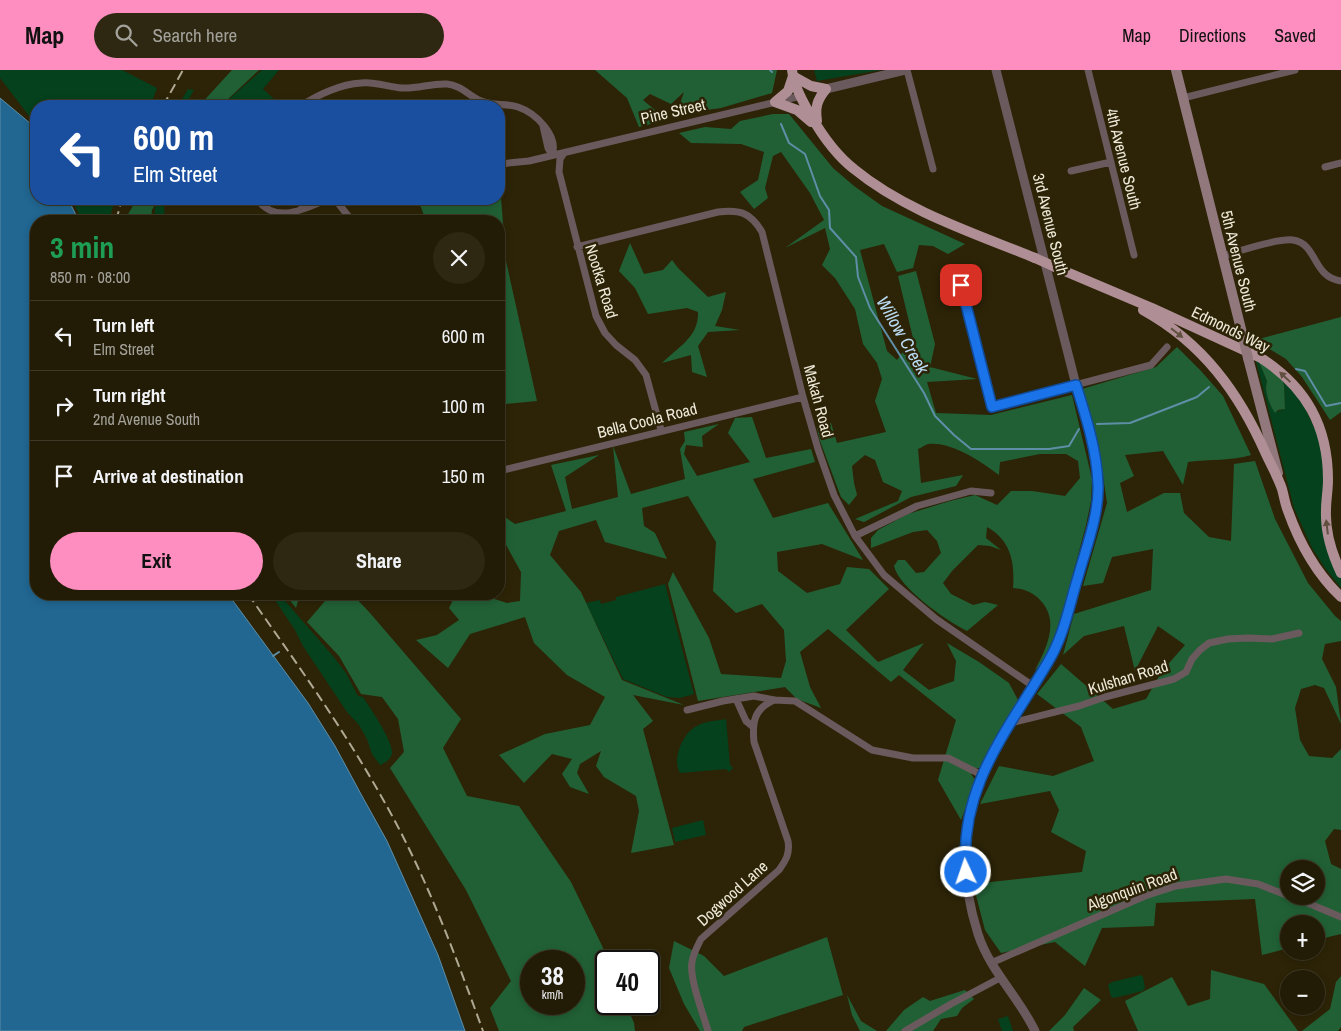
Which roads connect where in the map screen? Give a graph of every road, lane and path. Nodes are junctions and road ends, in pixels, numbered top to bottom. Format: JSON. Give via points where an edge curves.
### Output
{"nodes":[{"id":1,"x":906,"y":70,"type":"edge"},
{"id":2,"x":996,"y":70,"type":"edge"},
{"id":3,"x":1088,"y":70,"type":"edge"},
{"id":4,"x":1176,"y":70,"type":"edge"},
{"id":5,"x":1295,"y":70,"type":"edge"},
{"id":6,"x":792,"y":73,"type":"edge"},
{"id":7,"x":826,"y":89,"type":"junction"},
{"id":8,"x":801,"y":96,"type":"junction"},
{"id":9,"x":1183,"y":98,"type":"junction"},
{"id":10,"x":312,"y":100,"type":"edge"},
{"id":11,"x":478,"y":100,"type":"edge"},
{"id":12,"x":775,"y":102,"type":"junction"},
{"id":13,"x":505,"y":106,"type":"edge"},
{"id":14,"x":819,"y":130,"type":"junction"},
{"id":15,"x":564,"y":153,"type":"junction"},
{"id":16,"x":552,"y":156,"type":"junction"},
{"id":17,"x":1111,"y":162,"type":"junction"},
{"id":18,"x":505,"y":163,"type":"edge"},
{"id":19,"x":1341,"y":163,"type":"edge"},
{"id":20,"x":1325,"y":167,"type":"dead end"},
{"id":21,"x":933,"y":169,"type":"dead end"},
{"id":22,"x":1071,"y":171,"type":"dead end"},
{"id":23,"x":262,"y":205,"type":"edge"},
{"id":24,"x":305,"y":205,"type":"edge"},
{"id":25,"x":312,"y":205,"type":"edge"},
{"id":26,"x":337,"y":205,"type":"edge"},
{"id":27,"x":300,"y":209,"type":"junction"},
{"id":28,"x":346,"y":215,"type":"edge"},
{"id":29,"x":577,"y":247,"type":"junction"},
{"id":30,"x":1134,"y":255,"type":"dead end"},
{"id":31,"x":1223,"y":256,"type":"junction"},
{"id":32,"x":957,"y":268,"type":"dead end"},
{"id":33,"x":1341,"y":280,"type":"edge"},
{"id":34,"x":1105,"y":289,"type":"junction"},
{"id":35,"x":1167,"y":347,"type":"dead end"},
{"id":36,"x":1076,"y":385,"type":"junction"},
{"id":37,"x":803,"y":397,"type":"junction"},
{"id":38,"x":661,"y":430,"type":"junction"},
{"id":39,"x":505,"y":469,"type":"edge"},
{"id":40,"x":1282,"y":488,"type":"junction"},
{"id":41,"x":991,"y":493,"type":"dead end"},
{"id":42,"x":855,"y":536,"type":"junction"},
{"id":43,"x":1341,"y":573,"type":"edge"},
{"id":44,"x":1341,"y":597,"type":"edge"},
{"id":45,"x":1298,"y":633,"type":"dead end"},
{"id":46,"x":1033,"y":686,"type":"junction"},
{"id":47,"x":736,"y":699,"type":"junction"},
{"id":48,"x":774,"y":700,"type":"junction"},
{"id":49,"x":687,"y":710,"type":"dead end"},
{"id":50,"x":1011,"y":723,"type":"junction"},
{"id":51,"x":752,"y":726,"type":"junction"},
{"id":52,"x":982,"y":775,"type":"junction"},
{"id":53,"x":1280,"y":892,"type":"edge"},
{"id":54,"x":1312,"y":905,"type":"edge"},
{"id":55,"x":1341,"y":917,"type":"edge"},
{"id":56,"x":991,"y":963,"type":"junction"},
{"id":57,"x":1000,"y":978,"type":"junction"},
{"id":58,"x":708,"y":1031,"type":"edge"},
{"id":59,"x":905,"y":1031,"type":"edge"},
{"id":60,"x":1036,"y":1031,"type":"edge"}],
"edges":[{"from":1,"to":7,"type":"street"},
{"from":1,"to":21,"type":"street"},
{"from":2,"to":36,"type":"street","name":"3rd Avenue South"},
{"from":3,"to":17,"type":"street","name":"4th Avenue South"},
{"from":4,"to":9,"type":"main road","name":"5th Avenue South"},
{"from":5,"to":9,"type":"street"},
{"from":6,"to":7,"type":"main road","via":[[811,86]]},
{"from":6,"to":8,"type":"main road","name":"Edmonds Way"},
{"from":6,"to":12,"type":"main road","via":[[788,90]]},
{"from":7,"to":14,"type":"main road","via":[[817,102]]},
{"from":8,"to":12,"type":"street","name":"Pine Street"},
{"from":8,"to":14,"type":"main road","name":"Edmonds Way"},
{"from":9,"to":31,"type":"main road","name":"5th Avenue South"},
{"from":10,"to":11,"type":"street","via":[[360,82],[401,88],[448,84]]},
{"from":12,"to":14,"type":"main road","via":[[797,110]]},
{"from":12,"to":15,"type":"street","name":"Pine Street"},
{"from":13,"to":16,"type":"street","via":[[518,107],[532,114],[543,126]]},
{"from":14,"to":34,"type":"main road","name":"Edmonds Way","bridge":true,"via":[[852,168],[879,188]]},
{"from":15,"to":16,"type":"street","name":"Pine Street"},
{"from":15,"to":29,"type":"street","name":"Nootka Road","via":[[559,172]]},
{"from":16,"to":18,"type":"street","name":"Pine Street"},
{"from":17,"to":22,"type":"street"},
{"from":17,"to":30,"type":"street","name":"4th Avenue South"},
{"from":19,"to":20,"type":"street"},
{"from":23,"to":27,"type":"street","via":[[280,214]]},
{"from":24,"to":27,"type":"street"},
{"from":25,"to":27,"type":"street"},
{"from":26,"to":28,"type":"street"},
{"from":29,"to":37,"type":"street","name":"Makah Road","via":[[718,212],[742,212],[751,217],[762,232]]},
{"from":29,"to":38,"type":"street","name":"Nootka Road","via":[[596,316],[604,333],[635,360],[646,375]]},
{"from":31,"to":33,"type":"street","via":[[1292,240],[1303,243],[1325,275]]},
{"from":31,"to":40,"type":"main road","name":"5th Avenue South","bridge":true},
{"from":32,"to":36,"type":"street","via":[[992,407]]},
{"from":34,"to":40,"type":"main road","name":"Edmonds Way","one_way":true,"via":[[1176,332],[1221,376],[1246,411]]},
{"from":43,"to":34,"type":"main road","name":"Edmonds Way","one_way":true,"via":[[1331,548],[1326,521],[1328,481],[1325,445],[1312,411],[1296,387],[1261,358]]},
{"from":35,"to":36,"type":"street","via":[[1151,365]]},
{"from":36,"to":46,"type":"street","name":"3rd Avenue South","via":[[1092,443],[1098,496],[1059,642]]},
{"from":37,"to":38,"type":"street","name":"Bella Coola Road"},
{"from":37,"to":42,"type":"street","name":"Makah Road","via":[[834,495]]},
{"from":38,"to":39,"type":"street","name":"Bella Coola Road"},
{"from":40,"to":44,"type":"main road","name":"Edmonds Way","via":[[1302,544]]},
{"from":41,"to":42,"type":"street","via":[[971,491],[917,506]]},
{"from":42,"to":46,"type":"street","name":"Makah Road","via":[[884,575],[936,619]]},
{"from":45,"to":50,"type":"street","name":"Kulshan Road","via":[[1272,639],[1228,639],[1209,643],[1192,659],[1186,672],[1174,679]]},
{"from":46,"to":50,"type":"street","name":"3rd Avenue South"},
{"from":47,"to":48,"type":"street","via":[[754,696]]},
{"from":47,"to":49,"type":"street"},
{"from":47,"to":51,"type":"street","via":[[746,721]]},
{"from":48,"to":51,"type":"street","via":[[765,704]]},
{"from":48,"to":52,"type":"street","via":[[795,701],[872,750],[913,758],[948,758]]},
{"from":50,"to":52,"type":"street","name":"3rd Avenue South"},
{"from":51,"to":58,"type":"street","name":"Dogwood Lane","via":[[754,742],[789,849],[779,870],[701,939],[695,952],[692,974]]},
{"from":52,"to":56,"type":"street","name":"3rd Avenue South","via":[[966,830],[965,862],[972,914]]},
{"from":53,"to":56,"type":"street","name":"Algonquin Road","via":[[1258,884],[1226,879],[1176,886],[1145,896]]},
{"from":54,"to":55,"type":"street","name":"Algonquin Road"},
{"from":56,"to":57,"type":"street","name":"3rd Avenue South"},
{"from":57,"to":59,"type":"street"},
{"from":57,"to":60,"type":"street","name":"3rd Avenue South"}]}
